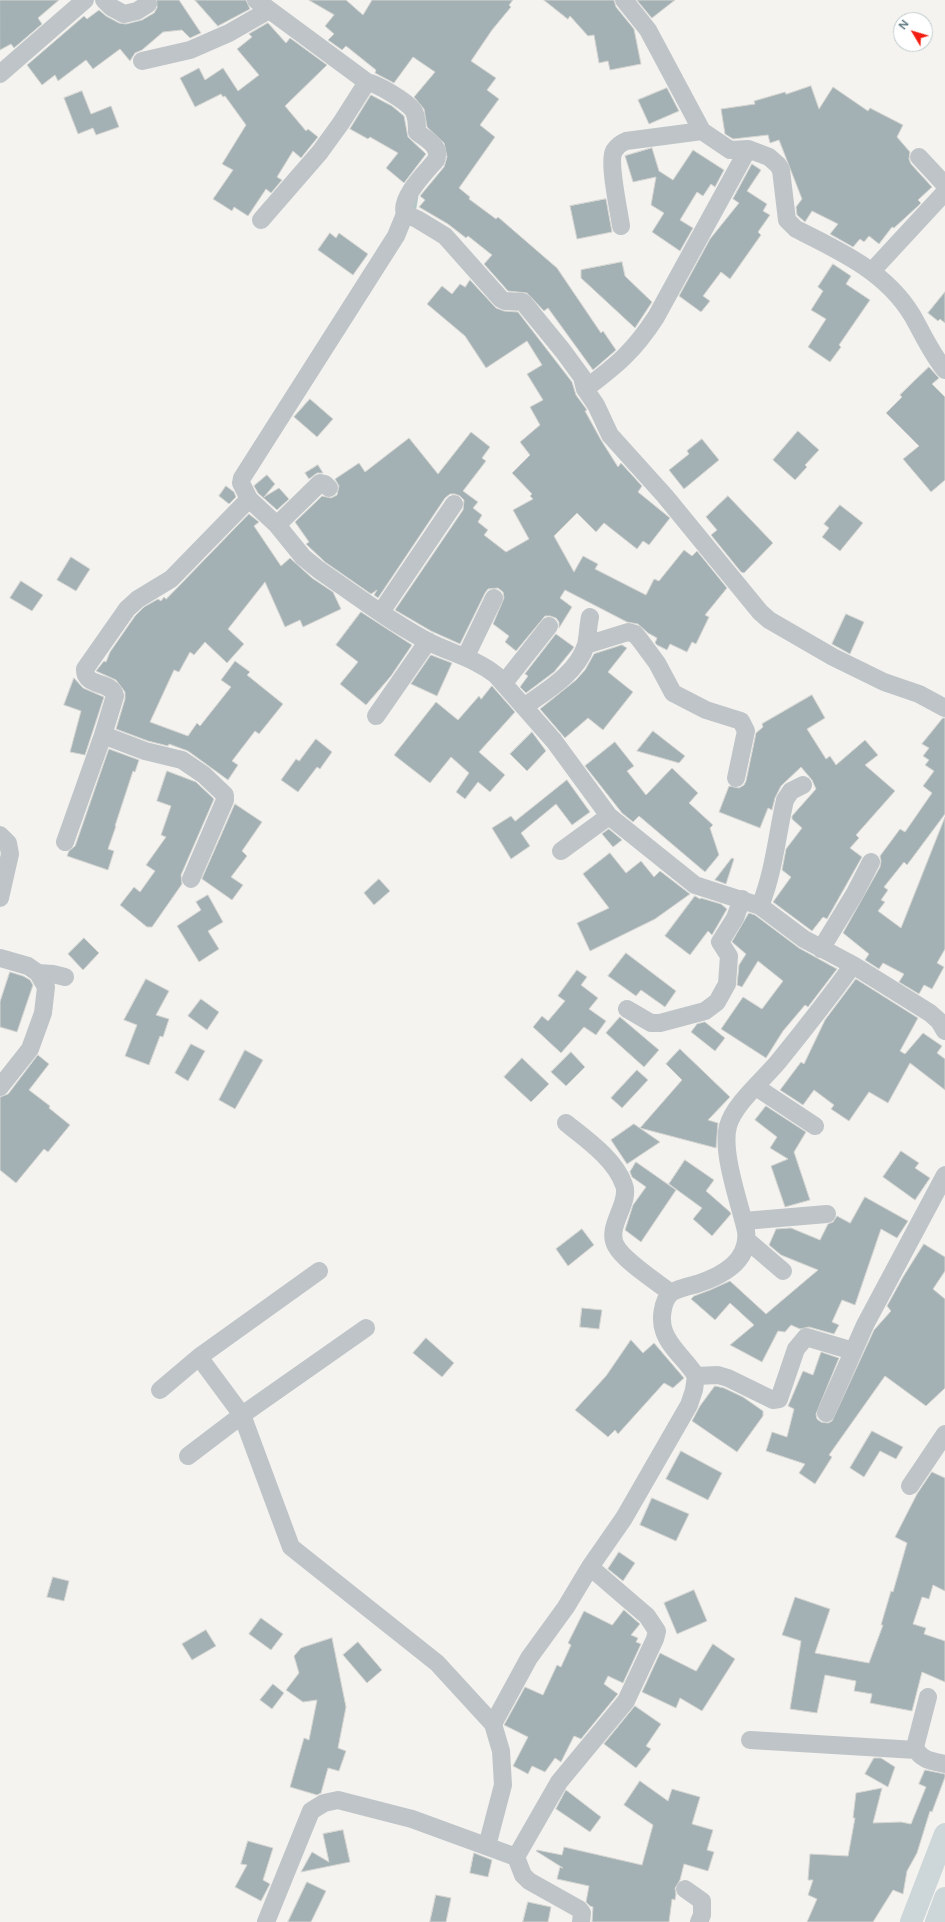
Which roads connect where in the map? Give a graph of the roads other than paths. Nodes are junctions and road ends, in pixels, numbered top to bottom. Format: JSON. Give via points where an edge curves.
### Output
{"nodes":[{"id":1,"x":85,"y":0,"type":"edge"},
{"id":2,"x":104,"y":0,"type":"edge"},
{"id":3,"x":624,"y":0,"type":"edge"},
{"id":4,"x":148,"y":4,"type":"dead end"},
{"id":5,"x":263,"y":5,"type":"edge"},
{"id":6,"x":142,"y":61,"type":"dead end"},
{"id":7,"x":0,"y":74,"type":"edge"},
{"id":8,"x":367,"y":82,"type":"junction"},
{"id":9,"x":702,"y":131,"type":"junction"},
{"id":10,"x":748,"y":149,"type":"junction"},
{"id":11,"x":919,"y":157,"type":"dead end"},
{"id":12,"x":945,"y":185,"type":"edge"},
{"id":13,"x":945,"y":192,"type":"edge"},
{"id":14,"x":410,"y":216,"type":"junction"},
{"id":15,"x":261,"y":220,"type":"dead end"},
{"id":16,"x":622,"y":226,"type":"dead end"},
{"id":17,"x":872,"y":271,"type":"junction"},
{"id":18,"x":945,"y":370,"type":"edge"},
{"id":19,"x":585,"y":390,"type":"junction"},
{"id":20,"x":329,"y":488,"type":"dead end"},
{"id":21,"x":249,"y":499,"type":"junction"},
{"id":22,"x":454,"y":504,"type":"dead end"},
{"id":23,"x":277,"y":525,"type":"junction"},
{"id":24,"x":494,"y":598,"type":"dead end"},
{"id":25,"x":381,"y":612,"type":"junction"},
{"id":26,"x":590,"y":617,"type":"dead end"},
{"id":27,"x":549,"y":626,"type":"dead end"},
{"id":28,"x":428,"y":641,"type":"junction"},
{"id":29,"x":586,"y":645,"type":"junction"},
{"id":30,"x":466,"y":656,"type":"junction"},
{"id":31,"x":504,"y":683,"type":"junction"},
{"id":32,"x":525,"y":706,"type":"junction"},
{"id":33,"x":945,"y":708,"type":"edge"},
{"id":34,"x":376,"y":716,"type":"dead end"},
{"id":35,"x":103,"y":735,"type":"junction"},
{"id":36,"x":736,"y":778,"type":"dead end"},
{"id":37,"x":803,"y":785,"type":"dead end"},
{"id":38,"x":609,"y":816,"type":"junction"},
{"id":39,"x":0,"y":835,"type":"edge"},
{"id":40,"x":65,"y":842,"type":"dead end"},
{"id":41,"x":561,"y":851,"type":"dead end"},
{"id":42,"x":871,"y":862,"type":"dead end"},
{"id":43,"x":191,"y":879,"type":"dead end"},
{"id":44,"x":0,"y":898,"type":"edge"},
{"id":45,"x":742,"y":899,"type":"junction"},
{"id":46,"x":760,"y":906,"type":"junction"},
{"id":47,"x":821,"y":949,"type":"junction"},
{"id":48,"x":0,"y":958,"type":"edge"},
{"id":49,"x":853,"y":965,"type":"junction"},
{"id":50,"x":38,"y":973,"type":"junction"},
{"id":51,"x":65,"y":977,"type":"dead end"},
{"id":52,"x":627,"y":1009,"type":"dead end"},
{"id":53,"x":945,"y":1031,"type":"edge"},
{"id":54,"x":0,"y":1087,"type":"edge"},
{"id":55,"x":756,"y":1087,"type":"junction"},
{"id":56,"x":566,"y":1123,"type":"dead end"},
{"id":57,"x":815,"y":1126,"type":"dead end"},
{"id":58,"x":945,"y":1174,"type":"edge"},
{"id":59,"x":827,"y":1214,"type":"dead end"},
{"id":60,"x":744,"y":1221,"type":"junction"},
{"id":61,"x":748,"y":1241,"type":"junction"},
{"id":62,"x":319,"y":1271,"type":"dead end"},
{"id":63,"x":784,"y":1271,"type":"dead end"},
{"id":64,"x":671,"y":1294,"type":"junction"},
{"id":65,"x":366,"y":1328,"type":"dead end"},
{"id":66,"x":854,"y":1351,"type":"junction"},
{"id":67,"x":199,"y":1357,"type":"junction"},
{"id":68,"x":696,"y":1376,"type":"junction"},
{"id":69,"x":160,"y":1390,"type":"dead end"},
{"id":70,"x":826,"y":1413,"type":"dead end"},
{"id":71,"x":242,"y":1415,"type":"junction"},
{"id":72,"x":945,"y":1434,"type":"edge"},
{"id":73,"x":188,"y":1456,"type":"dead end"},
{"id":74,"x":910,"y":1486,"type":"dead end"},
{"id":75,"x":590,"y":1567,"type":"junction"},
{"id":76,"x":928,"y":1697,"type":"dead end"},
{"id":77,"x":493,"y":1724,"type":"junction"},
{"id":78,"x":750,"y":1740,"type":"dead end"},
{"id":79,"x":916,"y":1750,"type":"junction"},
{"id":80,"x":945,"y":1764,"type":"edge"},
{"id":81,"x":945,"y":1834,"type":"edge"},
{"id":82,"x":487,"y":1846,"type":"junction"},
{"id":83,"x":516,"y":1857,"type":"junction"},
{"id":84,"x":685,"y":1889,"type":"dead end"},
{"id":85,"x":945,"y":1898,"type":"edge"},
{"id":86,"x":266,"y":1922,"type":"edge"},
{"id":87,"x":581,"y":1922,"type":"edge"},
{"id":88,"x":700,"y":1922,"type":"edge"},
{"id":89,"x":911,"y":1922,"type":"edge"},
{"id":90,"x":936,"y":1922,"type":"edge"}],
"edges":[{"from":1,"to":7,"type":"street"},
{"from":2,"to":4,"type":"street","via":[[124,14],[137,11]]},
{"from":3,"to":9,"type":"street","via":[[648,30]]},
{"from":5,"to":6,"type":"street","via":[[229,34],[190,50]]},
{"from":5,"to":8,"type":"street"},
{"from":8,"to":14,"type":"street","via":[[381,87],[412,109],[417,132],[436,147],[438,152],[436,160],[412,189],[404,209]]},
{"from":8,"to":15,"type":"street","via":[[320,152]]},
{"from":9,"to":10,"type":"street","via":[[730,150]]},
{"from":9,"to":16,"type":"street","via":[[626,141],[618,146],[614,151],[612,164]]},
{"from":10,"to":17,"type":"street","via":[[775,160],[781,170],[789,223]]},
{"from":10,"to":19,"type":"street","via":[[642,339],[620,362]]},
{"from":11,"to":12,"type":"street"},
{"from":13,"to":17,"type":"street"},
{"from":14,"to":19,"type":"street","via":[[445,236],[501,299],[523,302],[582,377]]},
{"from":14,"to":21,"type":"street","via":[[251,461],[241,483]]},
{"from":17,"to":18,"type":"street","via":[[888,285],[912,315],[934,357]]},
{"from":19,"to":33,"type":"street","via":[[596,405],[610,436],[665,496],[769,620],[833,657]]},
{"from":20,"to":23,"type":"street","via":[[320,483]]},
{"from":21,"to":23,"type":"street"},
{"from":21,"to":35,"type":"street","via":[[171,579],[138,599],[127,609],[85,669],[86,677],[111,689],[115,694]]},
{"from":22,"to":25,"type":"street"},
{"from":23,"to":25,"type":"street","via":[[310,564]]},
{"from":24,"to":30,"type":"street"},
{"from":25,"to":28,"type":"street"},
{"from":26,"to":29,"type":"street"},
{"from":27,"to":31,"type":"street"},
{"from":28,"to":30,"type":"street"},
{"from":28,"to":34,"type":"street"},
{"from":29,"to":32,"type":"street","via":[[563,677]]},
{"from":29,"to":36,"type":"street","via":[[632,633],[638,636],[657,663],[673,693],[706,710],[741,721],[746,731]]},
{"from":30,"to":31,"type":"street","via":[[488,668]]},
{"from":31,"to":32,"type":"street"},
{"from":32,"to":38,"type":"street","via":[[572,763]]},
{"from":35,"to":40,"type":"street"},
{"from":35,"to":43,"type":"street","via":[[182,760],[204,775],[225,795]]},
{"from":37,"to":46,"type":"street","via":[[791,791],[785,800],[767,890]]},
{"from":38,"to":41,"type":"street"},
{"from":38,"to":45,"type":"street","via":[[695,885]]},
{"from":39,"to":44,"type":"street","via":[[8,843],[10,854]]},
{"from":42,"to":47,"type":"street"},
{"from":45,"to":46,"type":"street"},
{"from":45,"to":52,"type":"street","via":[[735,918],[720,942],[729,956],[727,984],[717,1002],[705,1011],[660,1023],[644,1020]]},
{"from":46,"to":47,"type":"street"},
{"from":47,"to":49,"type":"street"},
{"from":48,"to":50,"type":"street","via":[[28,966]]},
{"from":49,"to":53,"type":"street","via":[[930,1013]]},
{"from":49,"to":55,"type":"street"},
{"from":50,"to":51,"type":"street"},
{"from":50,"to":54,"type":"street","via":[[46,987],[43,1013],[30,1049]]},
{"from":55,"to":57,"type":"street"},
{"from":55,"to":60,"type":"street","via":[[737,1110],[728,1127],[730,1164]]},
{"from":56,"to":64,"type":"street","via":[[604,1155],[625,1185],[613,1240],[616,1247],[624,1257]]},
{"from":58,"to":66,"type":"street","via":[[865,1325]]},
{"from":59,"to":60,"type":"street"},
{"from":60,"to":61,"type":"street"},
{"from":61,"to":63,"type":"street"},
{"from":61,"to":64,"type":"street","via":[[741,1256],[729,1269],[705,1282]]},
{"from":62,"to":67,"type":"street"},
{"from":64,"to":68,"type":"street","via":[[663,1314],[664,1332]]},
{"from":65,"to":71,"type":"street"},
{"from":66,"to":68,"type":"street","via":[[806,1337],[796,1349],[779,1399],[773,1400],[728,1378],[718,1375]]},
{"from":66,"to":70,"type":"street"},
{"from":67,"to":69,"type":"street"},
{"from":67,"to":71,"type":"street"},
{"from":68,"to":75,"type":"street","via":[[689,1405],[624,1518]]},
{"from":71,"to":73,"type":"street"},
{"from":71,"to":77,"type":"street","via":[[291,1547],[437,1663]]},
{"from":72,"to":74,"type":"street"},
{"from":75,"to":77,"type":"street","via":[[566,1608],[530,1658]]},
{"from":75,"to":83,"type":"street","via":[[648,1616],[657,1631],[655,1639],[626,1701],[559,1782]]},
{"from":76,"to":79,"type":"street","via":[[917,1736]]},
{"from":77,"to":82,"type":"street","via":[[501,1751],[503,1785]]},
{"from":78,"to":79,"type":"street"},
{"from":79,"to":80,"type":"street","via":[[924,1759]]},
{"from":81,"to":89,"type":"main road"},
{"from":82,"to":83,"type":"street"},
{"from":82,"to":86,"type":"street","via":[[412,1818],[338,1800],[324,1802],[311,1811]]},
{"from":83,"to":87,"type":"street","via":[[523,1875],[529,1881],[579,1909],[582,1913]]},
{"from":84,"to":88,"type":"street","via":[[702,1901]]},
{"from":85,"to":90,"type":"main road"}]}
